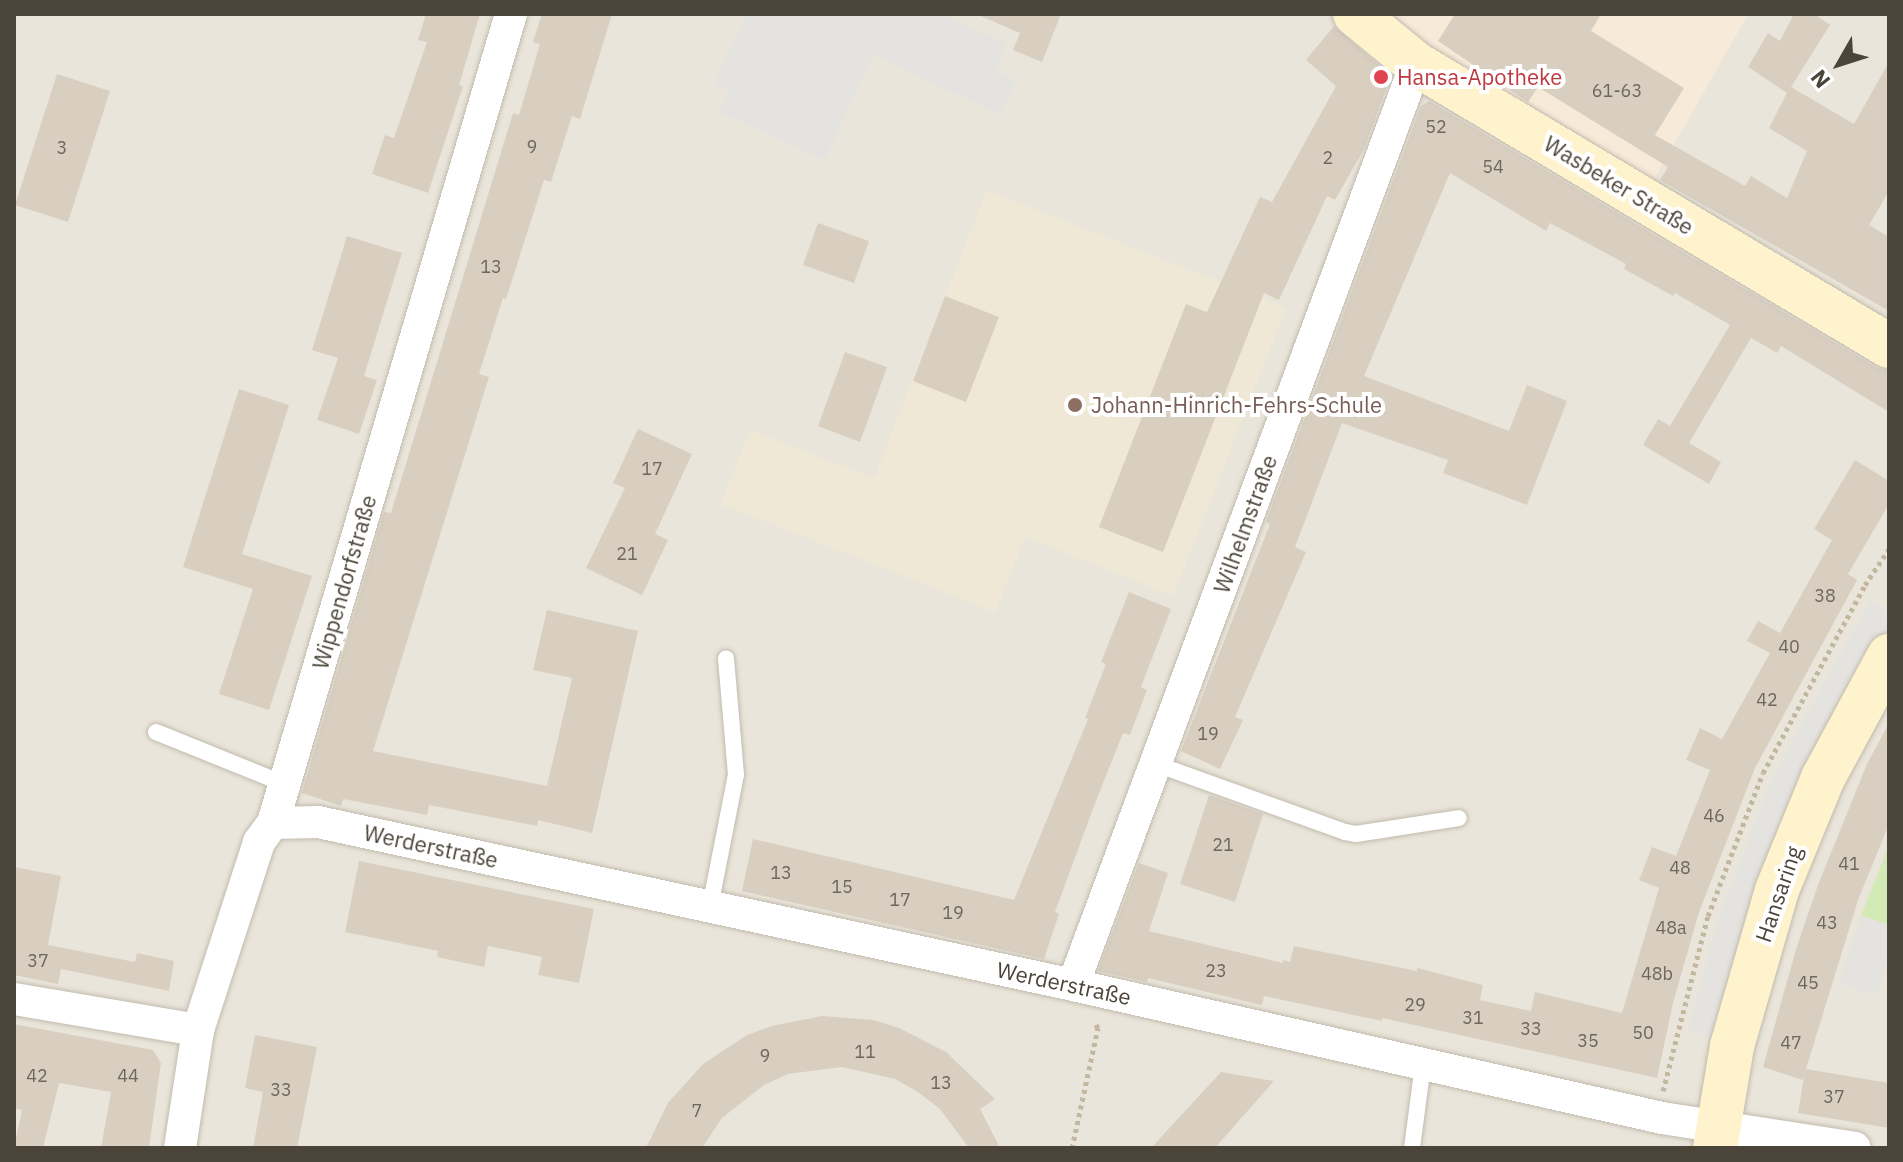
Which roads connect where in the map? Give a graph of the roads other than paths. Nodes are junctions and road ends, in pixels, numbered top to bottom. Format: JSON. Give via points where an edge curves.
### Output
{"nodes":[{"id":1,"x":511,"y":14,"type":"edge"},
{"id":2,"x":1355,"y":14,"type":"edge"},
{"id":3,"x":1416,"y":64,"type":"junction"},
{"id":4,"x":1889,"y":346,"type":"edge"},
{"id":5,"x":1889,"y":656,"type":"edge"},
{"id":6,"x":726,"y":658,"type":"dead end"},
{"id":7,"x":156,"y":732,"type":"dead end"},
{"id":8,"x":1156,"y":764,"type":"junction"},
{"id":9,"x":285,"y":784,"type":"junction"},
{"id":10,"x":1459,"y":818,"type":"dead end"},
{"id":11,"x":273,"y":823,"type":"junction"},
{"id":12,"x":710,"y":907,"type":"junction"},
{"id":13,"x":1073,"y":985,"type":"junction"},
{"id":14,"x":14,"y":999,"type":"edge"},
{"id":15,"x":198,"y":1030,"type":"junction"},
{"id":16,"x":1423,"y":1064,"type":"junction"},
{"id":17,"x":1716,"y":1138,"type":"edge"},
{"id":18,"x":180,"y":1148,"type":"edge"},
{"id":19,"x":1412,"y":1148,"type":"edge"},
{"id":20,"x":1855,"y":1148,"type":"edge"}],
"edges":[{"from":1,"to":9,"type":"street","name":"Wippendorfstraße"},
{"from":2,"to":3,"type":"street","name":"Wasbeker Straße"},
{"from":3,"to":4,"type":"street","name":"Wasbeker Straße"},
{"from":3,"to":8,"type":"street","name":"Wilhelmstraße"},
{"from":5,"to":17,"type":"street","name":"Hansaring","via":[[1823,778],[1777,890],[1732,1046]]},
{"from":6,"to":12,"type":"lane","via":[[736,775]]},
{"from":7,"to":9,"type":"lane"},
{"from":8,"to":10,"type":"lane","via":[[1356,834]]},
{"from":8,"to":13,"type":"street","name":"Wilhelmstraße"},
{"from":9,"to":11,"type":"street","name":"Wippendorfstraße"},
{"from":11,"to":12,"type":"street","name":"Werderstraße","via":[[318,822]]},
{"from":11,"to":15,"type":"street","name":"Wippendorfstraße","via":[[259,842]]},
{"from":12,"to":13,"type":"street","name":"Werderstraße"},
{"from":13,"to":16,"type":"street","name":"Werderstraße"},
{"from":14,"to":15,"type":"street"},
{"from":15,"to":18,"type":"street","name":"Wippendorfstraße"},
{"from":16,"to":17,"type":"street","name":"Werderstraße","via":[[1662,1118]]},
{"from":16,"to":19,"type":"lane"},
{"from":17,"to":20,"type":"street","name":"Werderstraße"}]}
